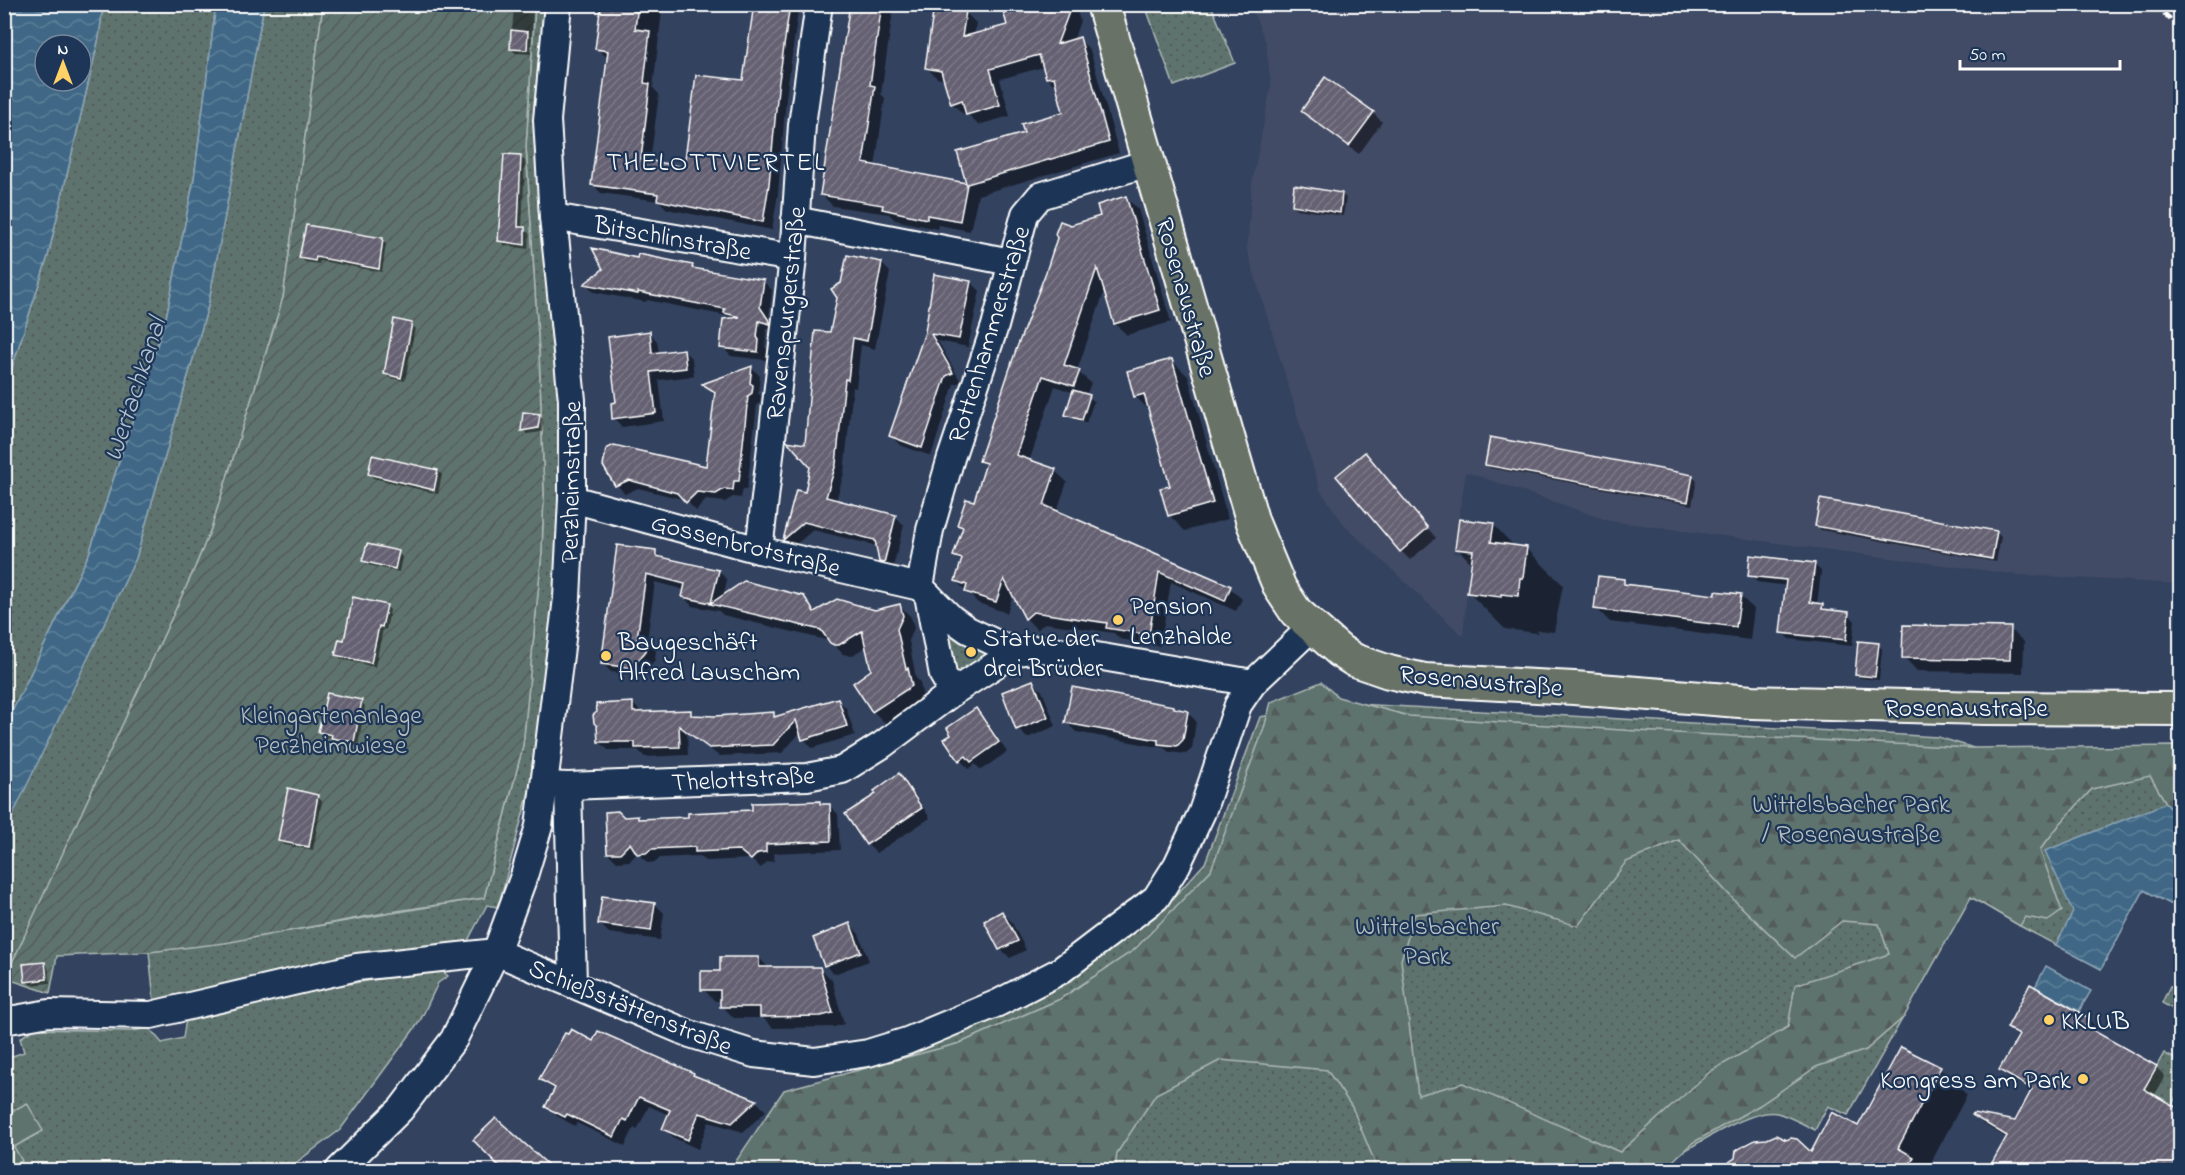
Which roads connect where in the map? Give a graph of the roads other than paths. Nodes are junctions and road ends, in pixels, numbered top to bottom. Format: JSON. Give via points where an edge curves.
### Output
{"nodes":[{"id":1,"x":558,"y":4,"type":"edge"},
{"id":2,"x":819,"y":4,"type":"edge"},
{"id":3,"x":1103,"y":4,"type":"edge"},
{"id":4,"x":1148,"y":163,"type":"junction"},
{"id":5,"x":553,"y":217,"type":"junction"},
{"id":6,"x":795,"y":220,"type":"junction"},
{"id":7,"x":793,"y":258,"type":"junction"},
{"id":8,"x":1011,"y":262,"type":"junction"},
{"id":9,"x":572,"y":499,"type":"junction"},
{"id":10,"x":759,"y":550,"type":"junction"},
{"id":11,"x":924,"y":591,"type":"junction"},
{"id":12,"x":1312,"y":627,"type":"junction"},
{"id":13,"x":1015,"y":652,"type":"junction"},
{"id":14,"x":1253,"y":684,"type":"junction"},
{"id":15,"x":953,"y":692,"type":"junction"},
{"id":16,"x":2181,"y":709,"type":"edge"},
{"id":17,"x":556,"y":785,"type":"junction"},
{"id":18,"x":496,"y":952,"type":"junction"},
{"id":19,"x":573,"y":984,"type":"junction"},
{"id":20,"x":4,"y":1021,"type":"edge"},
{"id":21,"x":339,"y":1170,"type":"edge"}],
"edges":[{"from":1,"to":5,"type":"street","name":"Perzheimstraße","via":[[547,120]]},
{"from":2,"to":6,"type":"street","name":"Ravenspurgerstraße","via":[[802,125]]},
{"from":3,"to":4,"type":"main road","name":"Rosenaustraße"},
{"from":4,"to":8,"type":"street","name":"Rottenhammerstraße","via":[[1040,196],[1024,214]]},
{"from":4,"to":12,"type":"main road","name":"Rosenaustraße","via":[[1253,523],[1280,588]]},
{"from":5,"to":7,"type":"street","name":"Bitschlinstraße"},
{"from":5,"to":9,"type":"street","name":"Perzheimstraße","via":[[572,400]]},
{"from":6,"to":7,"type":"street","name":"Ravenspurgerstraße"},
{"from":6,"to":8,"type":"street"},
{"from":7,"to":10,"type":"street","name":"Ravenspurgerstraße"},
{"from":8,"to":11,"type":"street","name":"Rottenhammerstraße","via":[[995,326],[930,530]]},
{"from":9,"to":10,"type":"street","name":"Gossenbrotstraße"},
{"from":9,"to":17,"type":"street","name":"Perzheimstraße"},
{"from":10,"to":11,"type":"street","name":"Gossenbrotstraße"},
{"from":11,"to":13,"type":"street","via":[[968,630]]},
{"from":11,"to":15,"type":"street","via":[[943,675]]},
{"from":12,"to":14,"type":"street","name":"Schießstättenstraße"},
{"from":12,"to":16,"type":"main road","name":"Rosenaustraße","via":[[1354,660],[1425,680],[1775,703]]},
{"from":13,"to":14,"type":"street","name":"Thelottstraße","via":[[1042,649],[1085,654]]},
{"from":13,"to":15,"type":"street","name":"Thelottstraße"},
{"from":14,"to":19,"type":"street","name":"Schießstättenstraße","via":[[1238,705],[1202,812],[1156,898],[1060,970],[998,1003],[907,1041],[868,1053],[813,1061],[754,1054],[690,1035]]},
{"from":15,"to":17,"type":"street","name":"Thelottstraße","via":[[842,770],[807,777]]},
{"from":17,"to":18,"type":"street","name":"Perzheimstraße"},
{"from":17,"to":19,"type":"street","name":"Perzheimstraße"},
{"from":18,"to":19,"type":"street","name":"Schießstättenstraße"},
{"from":18,"to":20,"type":"street","name":"Schießstättenstraße","via":[[357,967],[151,1015],[49,1013]]},
{"from":18,"to":21,"type":"street","name":"Perzheimstraße","via":[[445,1052],[401,1109]]}]}
